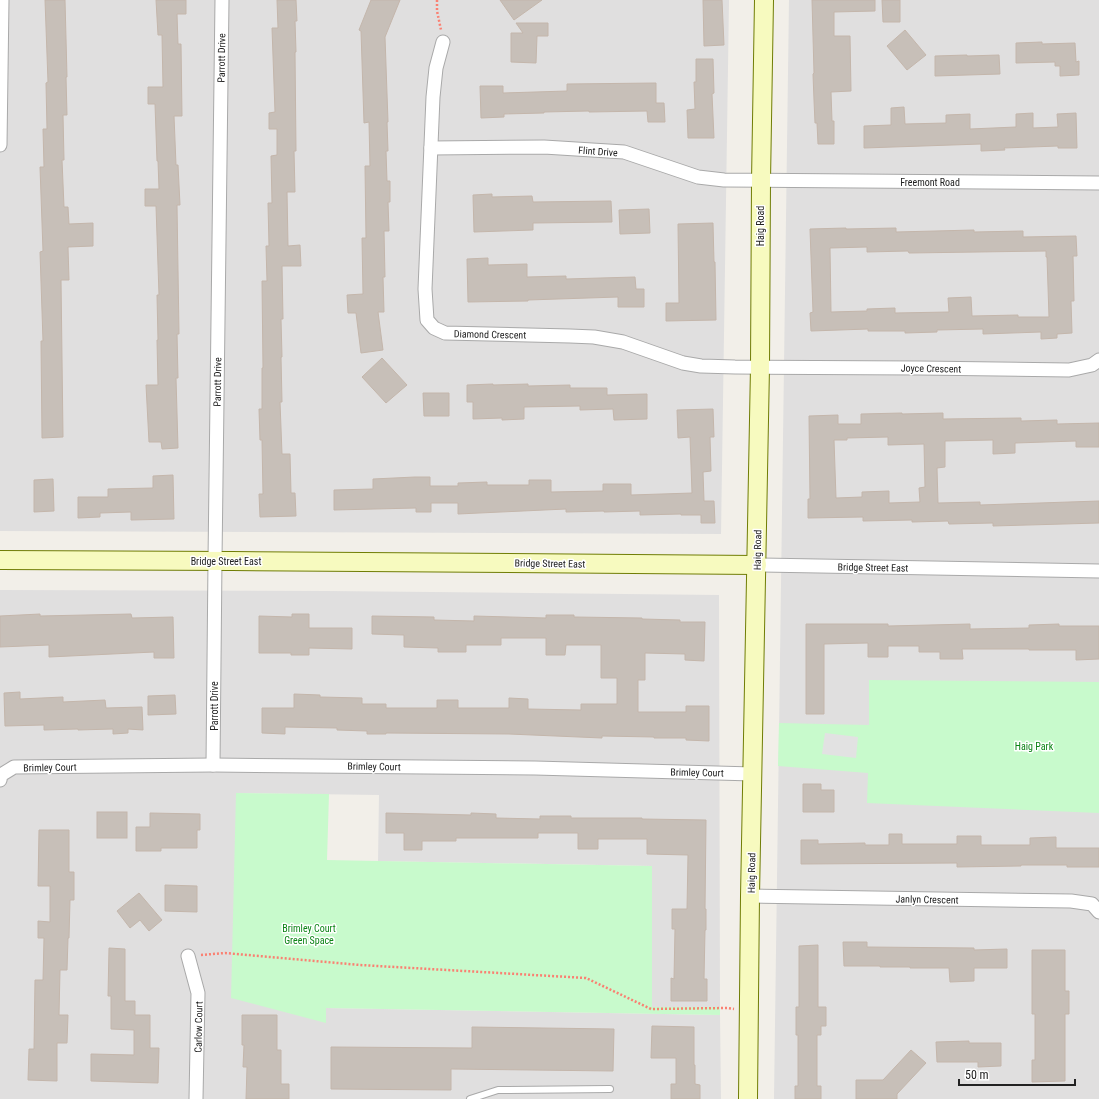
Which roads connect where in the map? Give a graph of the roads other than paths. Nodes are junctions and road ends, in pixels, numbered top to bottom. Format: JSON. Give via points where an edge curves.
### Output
{"nodes":[{"id":1,"x":2,"y":0,"type":"edge"},
{"id":2,"x":222,"y":0,"type":"edge"},
{"id":3,"x":764,"y":0,"type":"edge"},
{"id":4,"x":443,"y":42,"type":"road end"},
{"id":5,"x":1,"y":84,"type":"edge"},
{"id":6,"x":0,"y":145,"type":"edge"},
{"id":7,"x":430,"y":148,"type":"junction"},
{"id":8,"x":761,"y":181,"type":"junction"},
{"id":9,"x":1099,"y":183,"type":"edge"},
{"id":10,"x":1099,"y":360,"type":"edge"},
{"id":11,"x":760,"y":367,"type":"junction"},
{"id":12,"x":0,"y":560,"type":"edge"},
{"id":13,"x":215,"y":560,"type":"junction"},
{"id":14,"x":756,"y":565,"type":"junction"},
{"id":15,"x":1099,"y":571,"type":"edge"},
{"id":16,"x":213,"y":765,"type":"junction"},
{"id":17,"x":752,"y":774,"type":"junction"},
{"id":18,"x":0,"y":780,"type":"edge"},
{"id":19,"x":750,"y":896,"type":"junction"},
{"id":20,"x":1099,"y":912,"type":"edge"},
{"id":21,"x":188,"y":956,"type":"road end"},
{"id":22,"x":610,"y":1089,"type":"dead end"},
{"id":23,"x":474,"y":1098,"type":"edge"},
{"id":24,"x":196,"y":1099,"type":"edge"},
{"id":25,"x":748,"y":1099,"type":"edge"}],
"edges":[{"from":1,"to":5,"type":"street"},
{"from":2,"to":13,"type":"street","name":"Parrott Drive"},
{"from":3,"to":8,"type":"street","name":"Haig Road"},
{"from":4,"to":7,"type":"street","name":"Diamond Crescent","via":[[436,68]]},
{"from":5,"to":6,"type":"street"},
{"from":7,"to":8,"type":"street","name":"Flint Drive","via":[[544,147],[624,152],[698,177]]},
{"from":7,"to":11,"type":"street","name":"Diamond Crescent","via":[[425,289],[427,320],[434,328],[445,333],[594,337],[623,342],[683,363],[702,366]]},
{"from":8,"to":9,"type":"street","name":"Freemont Road"},
{"from":8,"to":11,"type":"street","name":"Haig Road"},
{"from":10,"to":11,"type":"street","name":"Joyce Crescent","via":[[1092,365],[1069,370]]},
{"from":11,"to":14,"type":"street","name":"Haig Road"},
{"from":12,"to":13,"type":"street","name":"Bridge Street East"},
{"from":13,"to":14,"type":"street","name":"Bridge Street East"},
{"from":13,"to":16,"type":"street","name":"Parrott Drive"},
{"from":14,"to":15,"type":"street","name":"Bridge Street East"},
{"from":14,"to":17,"type":"street","name":"Haig Road"},
{"from":16,"to":17,"type":"street","name":"Brimley Court","via":[[535,768]]},
{"from":16,"to":18,"type":"street","name":"Brimley Court","via":[[14,767],[1,775]]},
{"from":17,"to":19,"type":"street","name":"Haig Road"},
{"from":19,"to":20,"type":"street","name":"Janlyn Crescent","via":[[1071,901],[1092,904]]},
{"from":19,"to":25,"type":"street","name":"Haig Road"},
{"from":21,"to":24,"type":"street","name":"Carlow Court","via":[[198,993]]},
{"from":22,"to":23,"type":"lane","via":[[498,1090]]}]}
